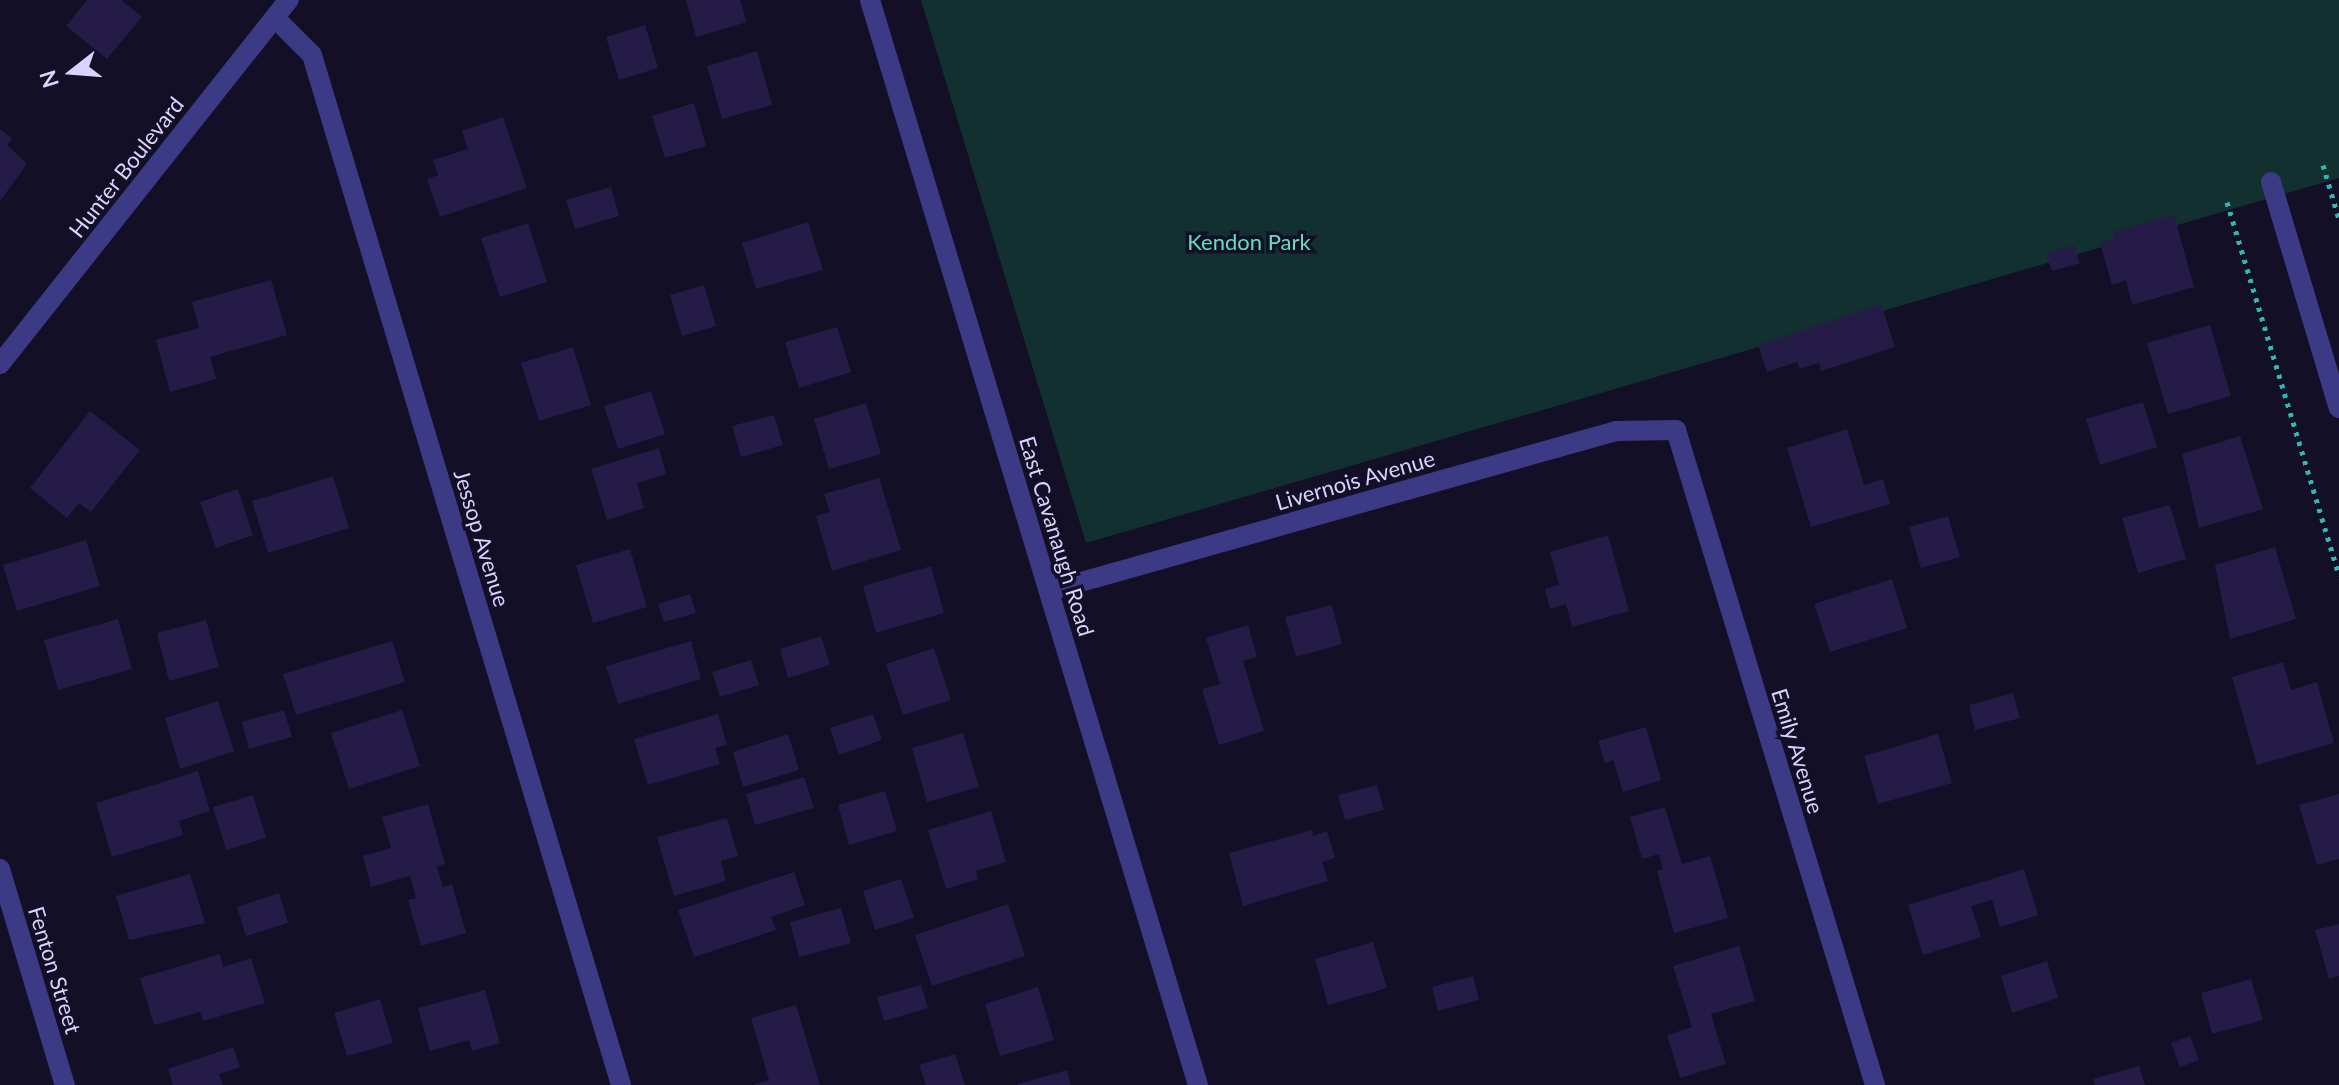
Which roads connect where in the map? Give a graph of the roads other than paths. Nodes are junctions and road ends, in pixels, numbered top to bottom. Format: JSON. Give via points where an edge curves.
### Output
{"nodes":[{"id":1,"x":289,"y":0,"type":"edge"},
{"id":2,"x":870,"y":0,"type":"edge"},
{"id":3,"x":275,"y":18,"type":"junction"},
{"id":4,"x":2271,"y":182,"type":"dead end"},
{"id":5,"x":0,"y":364,"type":"edge"},
{"id":6,"x":2339,"y":408,"type":"edge"},
{"id":7,"x":1676,"y":430,"type":"joint"},
{"id":8,"x":1049,"y":591,"type":"junction"},
{"id":9,"x":0,"y":869,"type":"edge"},
{"id":10,"x":65,"y":1085,"type":"edge"},
{"id":11,"x":621,"y":1085,"type":"edge"},
{"id":12,"x":1198,"y":1085,"type":"edge"},
{"id":13,"x":1875,"y":1085,"type":"edge"}],
"edges":[{"from":1,"to":3,"type":"street","name":"Hunter Boulevard"},
{"from":2,"to":8,"type":"street","name":"East Cavanaugh Road"},
{"from":3,"to":5,"type":"street","name":"Hunter Boulevard"},
{"from":3,"to":11,"type":"street","name":"Jessop Avenue","via":[[312,55]]},
{"from":4,"to":6,"type":"street"},
{"from":7,"to":8,"type":"street","name":"Livernois Avenue","via":[[1616,431]]},
{"from":7,"to":13,"type":"street","name":"Emily Avenue"},
{"from":8,"to":12,"type":"street","name":"East Cavanaugh Road"},
{"from":9,"to":10,"type":"street","name":"Fenton Street"}]}
